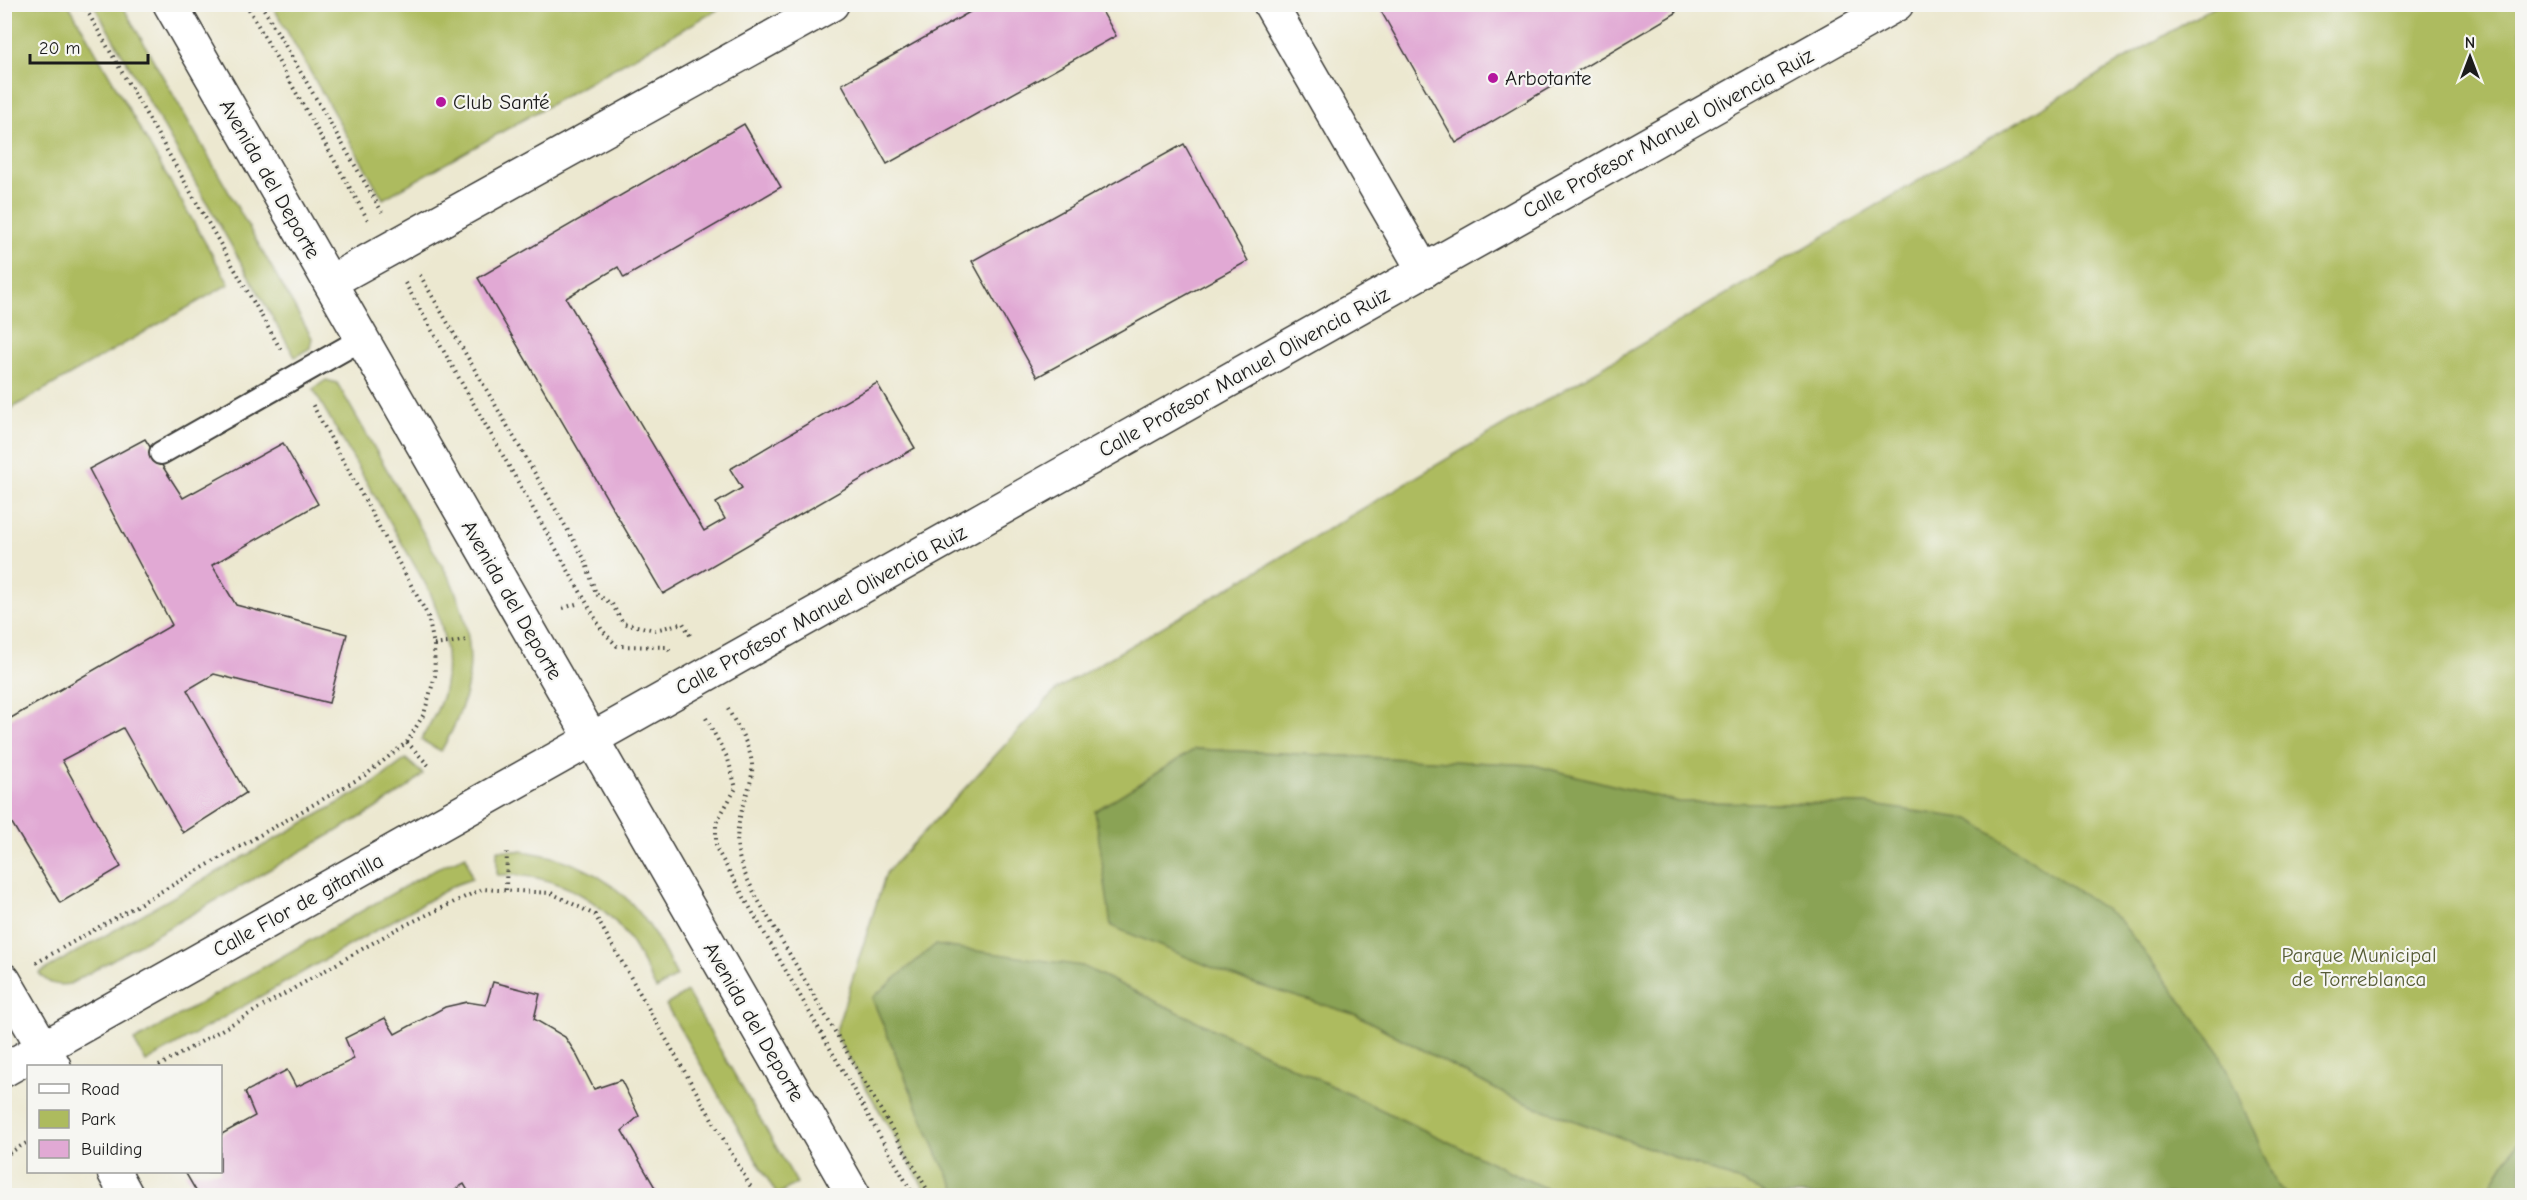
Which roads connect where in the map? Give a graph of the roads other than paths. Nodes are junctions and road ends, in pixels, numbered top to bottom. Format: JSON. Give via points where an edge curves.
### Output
{"nodes":[{"id":1,"x":170,"y":4,"type":"edge"},
{"id":2,"x":832,"y":4,"type":"edge"},
{"id":3,"x":1270,"y":4,"type":"edge"},
{"id":4,"x":1897,"y":4,"type":"edge"},
{"id":5,"x":1424,"y":271,"type":"junction"},
{"id":6,"x":330,"y":282,"type":"junction"},
{"id":7,"x":362,"y":339,"type":"junction"},
{"id":8,"x":161,"y":453,"type":"dead end"},
{"id":9,"x":592,"y":740,"type":"junction"},
{"id":10,"x":5,"y":981,"type":"edge"},
{"id":11,"x":49,"y":1057,"type":"edge"},
{"id":12,"x":4,"y":1070,"type":"edge"},
{"id":13,"x":115,"y":1173,"type":"edge"},
{"id":14,"x":128,"y":1196,"type":"edge"},
{"id":15,"x":854,"y":1196,"type":"edge"}],
"edges":[{"from":1,"to":6,"type":"street","name":"Avenida del Deporte"},
{"from":2,"to":6,"type":"street"},
{"from":3,"to":5,"type":"street"},
{"from":4,"to":5,"type":"street","name":"Calle Profesor Manuel Olivencia Ruiz"},
{"from":5,"to":9,"type":"street","name":"Calle Profesor Manuel Olivencia Ruiz"},
{"from":6,"to":7,"type":"street","name":"Avenida del Deporte"},
{"from":7,"to":8,"type":"lane"},
{"from":7,"to":9,"type":"street","name":"Avenida del Deporte"},
{"from":9,"to":11,"type":"street","name":"Calle Flor de gitanilla"},
{"from":9,"to":15,"type":"street","name":"Avenida del Deporte"},
{"from":10,"to":11,"type":"street"},
{"from":11,"to":12,"type":"street","name":"Calle Flor de gitanilla"},
{"from":13,"to":14,"type":"street"}]}
